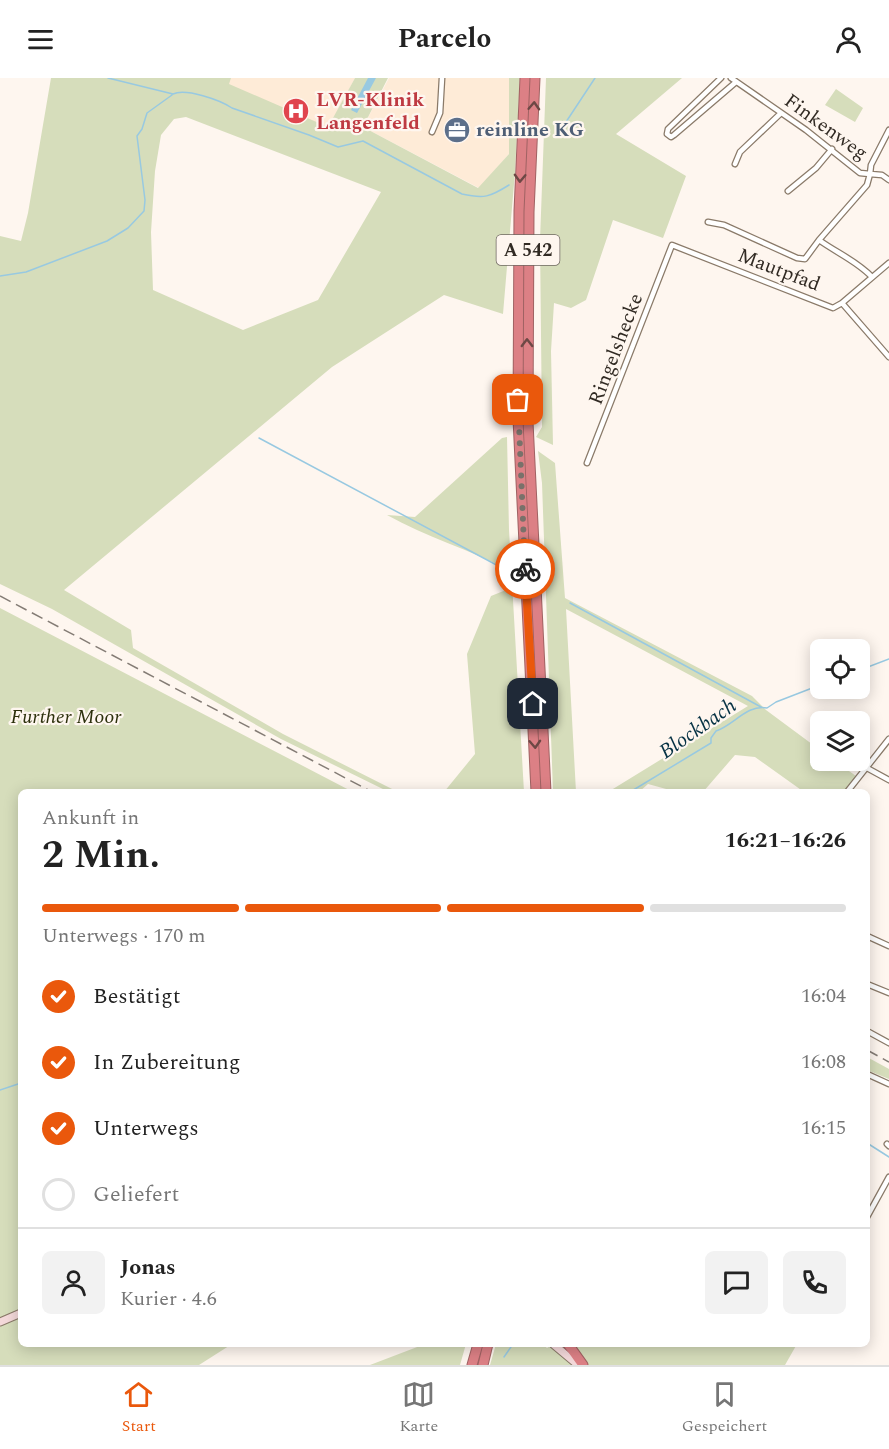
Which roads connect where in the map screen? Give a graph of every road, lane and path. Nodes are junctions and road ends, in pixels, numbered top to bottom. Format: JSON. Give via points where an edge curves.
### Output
{"nodes":[{"id":1,"x":442,"y":78,"type":"edge"},
{"id":2,"x":525,"y":78,"type":"edge"},
{"id":3,"x":535,"y":78,"type":"edge"},
{"id":4,"x":721,"y":78,"type":"edge"},
{"id":5,"x":734,"y":80,"type":"edge"},
{"id":6,"x":781,"y":113,"type":"junction"},
{"id":7,"x":889,"y":130,"type":"edge"},
{"id":8,"x":432,"y":132,"type":"dead end"},
{"id":9,"x":832,"y":149,"type":"junction"},
{"id":10,"x":735,"y":164,"type":"dead end"},
{"id":11,"x":870,"y":174,"type":"junction"},
{"id":12,"x":889,"y":180,"type":"edge"},
{"id":13,"x":788,"y":190,"type":"dead end"},
{"id":14,"x":708,"y":222,"type":"dead end"},
{"id":15,"x":819,"y":240,"type":"junction"},
{"id":16,"x":672,"y":245,"type":"joint"},
{"id":17,"x":889,"y":263,"type":"edge"},
{"id":18,"x":872,"y":277,"type":"junction"},
{"id":19,"x":842,"y":303,"type":"junction"},
{"id":20,"x":888,"y":354,"type":"edge"},
{"id":21,"x":587,"y":463,"type":"dead end"},
{"id":22,"x":889,"y":739,"type":"edge"},
{"id":23,"x":870,"y":764,"type":"edge"},
{"id":24,"x":870,"y":770,"type":"edge"},
{"id":25,"x":864,"y":771,"type":"edge"},
{"id":26,"x":889,"y":780,"type":"edge"},
{"id":27,"x":536,"y":789,"type":"edge"},
{"id":28,"x":546,"y":789,"type":"edge"},
{"id":29,"x":850,"y":789,"type":"edge"},
{"id":30,"x":870,"y":937,"type":"edge"},
{"id":31,"x":889,"y":946,"type":"edge"},
{"id":32,"x":870,"y":985,"type":"edge"},
{"id":33,"x":889,"y":993,"type":"edge"},
{"id":34,"x":870,"y":1033,"type":"edge"},
{"id":35,"x":889,"y":1043,"type":"edge"},
{"id":36,"x":870,"y":1075,"type":"edge"},
{"id":37,"x":889,"y":1084,"type":"edge"},
{"id":38,"x":888,"y":1180,"type":"edge"},
{"id":39,"x":870,"y":1213,"type":"edge"},
{"id":40,"x":18,"y":1314,"type":"edge"},
{"id":41,"x":0,"y":1322,"type":"edge"},
{"id":42,"x":477,"y":1347,"type":"edge"},
{"id":43,"x":487,"y":1347,"type":"edge"},
{"id":44,"x":557,"y":1347,"type":"edge"},
{"id":45,"x":570,"y":1347,"type":"edge"},
{"id":46,"x":472,"y":1365,"type":"edge"},
{"id":47,"x":483,"y":1365,"type":"edge"},
{"id":48,"x":578,"y":1365,"type":"edge"},
{"id":49,"x":584,"y":1365,"type":"edge"}],
"edges":[{"from":1,"to":8,"type":"street","via":[[440,113]]},
{"from":2,"to":27,"type":"highway","number":"A 542","one_way":true,"via":[[518,419]]},
{"from":28,"to":3,"type":"highway","number":"A 542","one_way":true,"via":[[528,422],[528,247]]},
{"from":4,"to":5,"type":"street","via":[[668,129],[670,137]]},
{"from":5,"to":6,"type":"street","name":"Finkenweg"},
{"from":6,"to":9,"type":"street","name":"Finkenweg"},
{"from":6,"to":10,"type":"street","via":[[740,152]]},
{"from":7,"to":11,"type":"street"},
{"from":9,"to":11,"type":"street","name":"Finkenweg","via":[[860,173]]},
{"from":9,"to":13,"type":"street"},
{"from":11,"to":12,"type":"street","name":"Finkenweg"},
{"from":11,"to":15,"type":"street","via":[[867,185]]},
{"from":14,"to":15,"type":"street","via":[[724,225],[797,258],[805,259]]},
{"from":15,"to":18,"type":"street","via":[[853,260]]},
{"from":16,"to":19,"type":"street","name":"Mautpfad","via":[[833,308]]},
{"from":16,"to":21,"type":"street","name":"Ringelshecke"},
{"from":17,"to":18,"type":"street"},
{"from":18,"to":19,"type":"street"},
{"from":19,"to":20,"type":"street","name":"Mautpfad"},
{"from":22,"to":23,"type":"street"},
{"from":24,"to":26,"type":"street"},
{"from":25,"to":29,"type":"street"},
{"from":30,"to":31,"type":"street"},
{"from":32,"to":33,"type":"street"},
{"from":34,"to":35,"type":"street"},
{"from":36,"to":37,"type":"street"},
{"from":38,"to":39,"type":"street"},
{"from":40,"to":41,"type":"main road"},
{"from":42,"to":46,"type":"highway"},
{"from":43,"to":47,"type":"highway"},
{"from":44,"to":48,"type":"main road"},
{"from":45,"to":49,"type":"highway"}]}
